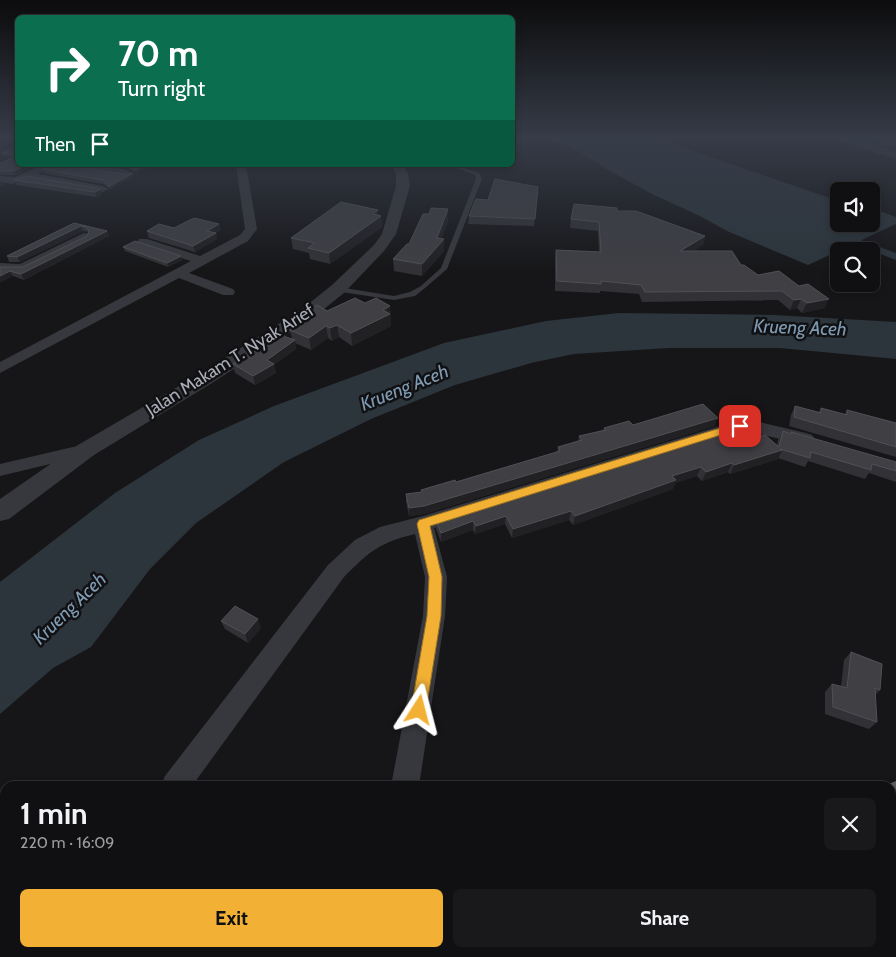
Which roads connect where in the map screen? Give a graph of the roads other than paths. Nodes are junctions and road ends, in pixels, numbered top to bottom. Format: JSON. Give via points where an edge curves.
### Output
{"nodes":[{"id":1,"x":63,"y":182,"type":"edge"},
{"id":2,"x":244,"y":182,"type":"edge"},
{"id":3,"x":403,"y":182,"type":"edge"},
{"id":4,"x":478,"y":182,"type":"edge"},
{"id":5,"x":103,"y":189,"type":"edge"},
{"id":6,"x":84,"y":237,"type":"edge"},
{"id":7,"x":143,"y":242,"type":"edge"},
{"id":8,"x":202,"y":261,"type":"junction"},
{"id":9,"x":0,"y":268,"type":"edge"},
{"id":10,"x":178,"y":274,"type":"junction"},
{"id":11,"x":338,"y":289,"type":"junction"},
{"id":12,"x":228,"y":292,"type":"dead end"},
{"id":13,"x":0,"y":368,"type":"edge"},
{"id":14,"x":821,"y":443,"type":"edge"},
{"id":15,"x":86,"y":450,"type":"junction"},
{"id":16,"x":0,"y":470,"type":"edge"},
{"id":17,"x":0,"y":512,"type":"edge"},
{"id":18,"x":423,"y":524,"type":"junction"},
{"id":19,"x":179,"y":781,"type":"edge"},
{"id":20,"x":406,"y":781,"type":"edge"}],
"edges":[{"from":1,"to":5,"type":"street"},
{"from":2,"to":8,"type":"street","via":[[251,229],[248,235]]},
{"from":3,"to":11,"type":"street","name":"Jalan Makam T. Nyak Arief","via":[[389,234]]},
{"from":4,"to":11,"type":"lane","via":[[444,269],[423,287],[394,298]]},
{"from":6,"to":9,"type":"street","via":[[22,268]]},
{"from":7,"to":8,"type":"street"},
{"from":8,"to":10,"type":"street"},
{"from":10,"to":12,"type":"street"},
{"from":10,"to":13,"type":"street"},
{"from":11,"to":15,"type":"street","name":"Jalan Makam T. Nyak Arief","via":[[308,313]]},
{"from":14,"to":18,"type":"street","via":[[740,426]]},
{"from":15,"to":16,"type":"street"},
{"from":15,"to":17,"type":"street","name":"Jalan Makam T. Nyak Arief"},
{"from":18,"to":19,"type":"street","via":[[378,537],[362,546],[336,570]]},
{"from":18,"to":20,"type":"street","via":[[436,577],[434,616]]}]}
